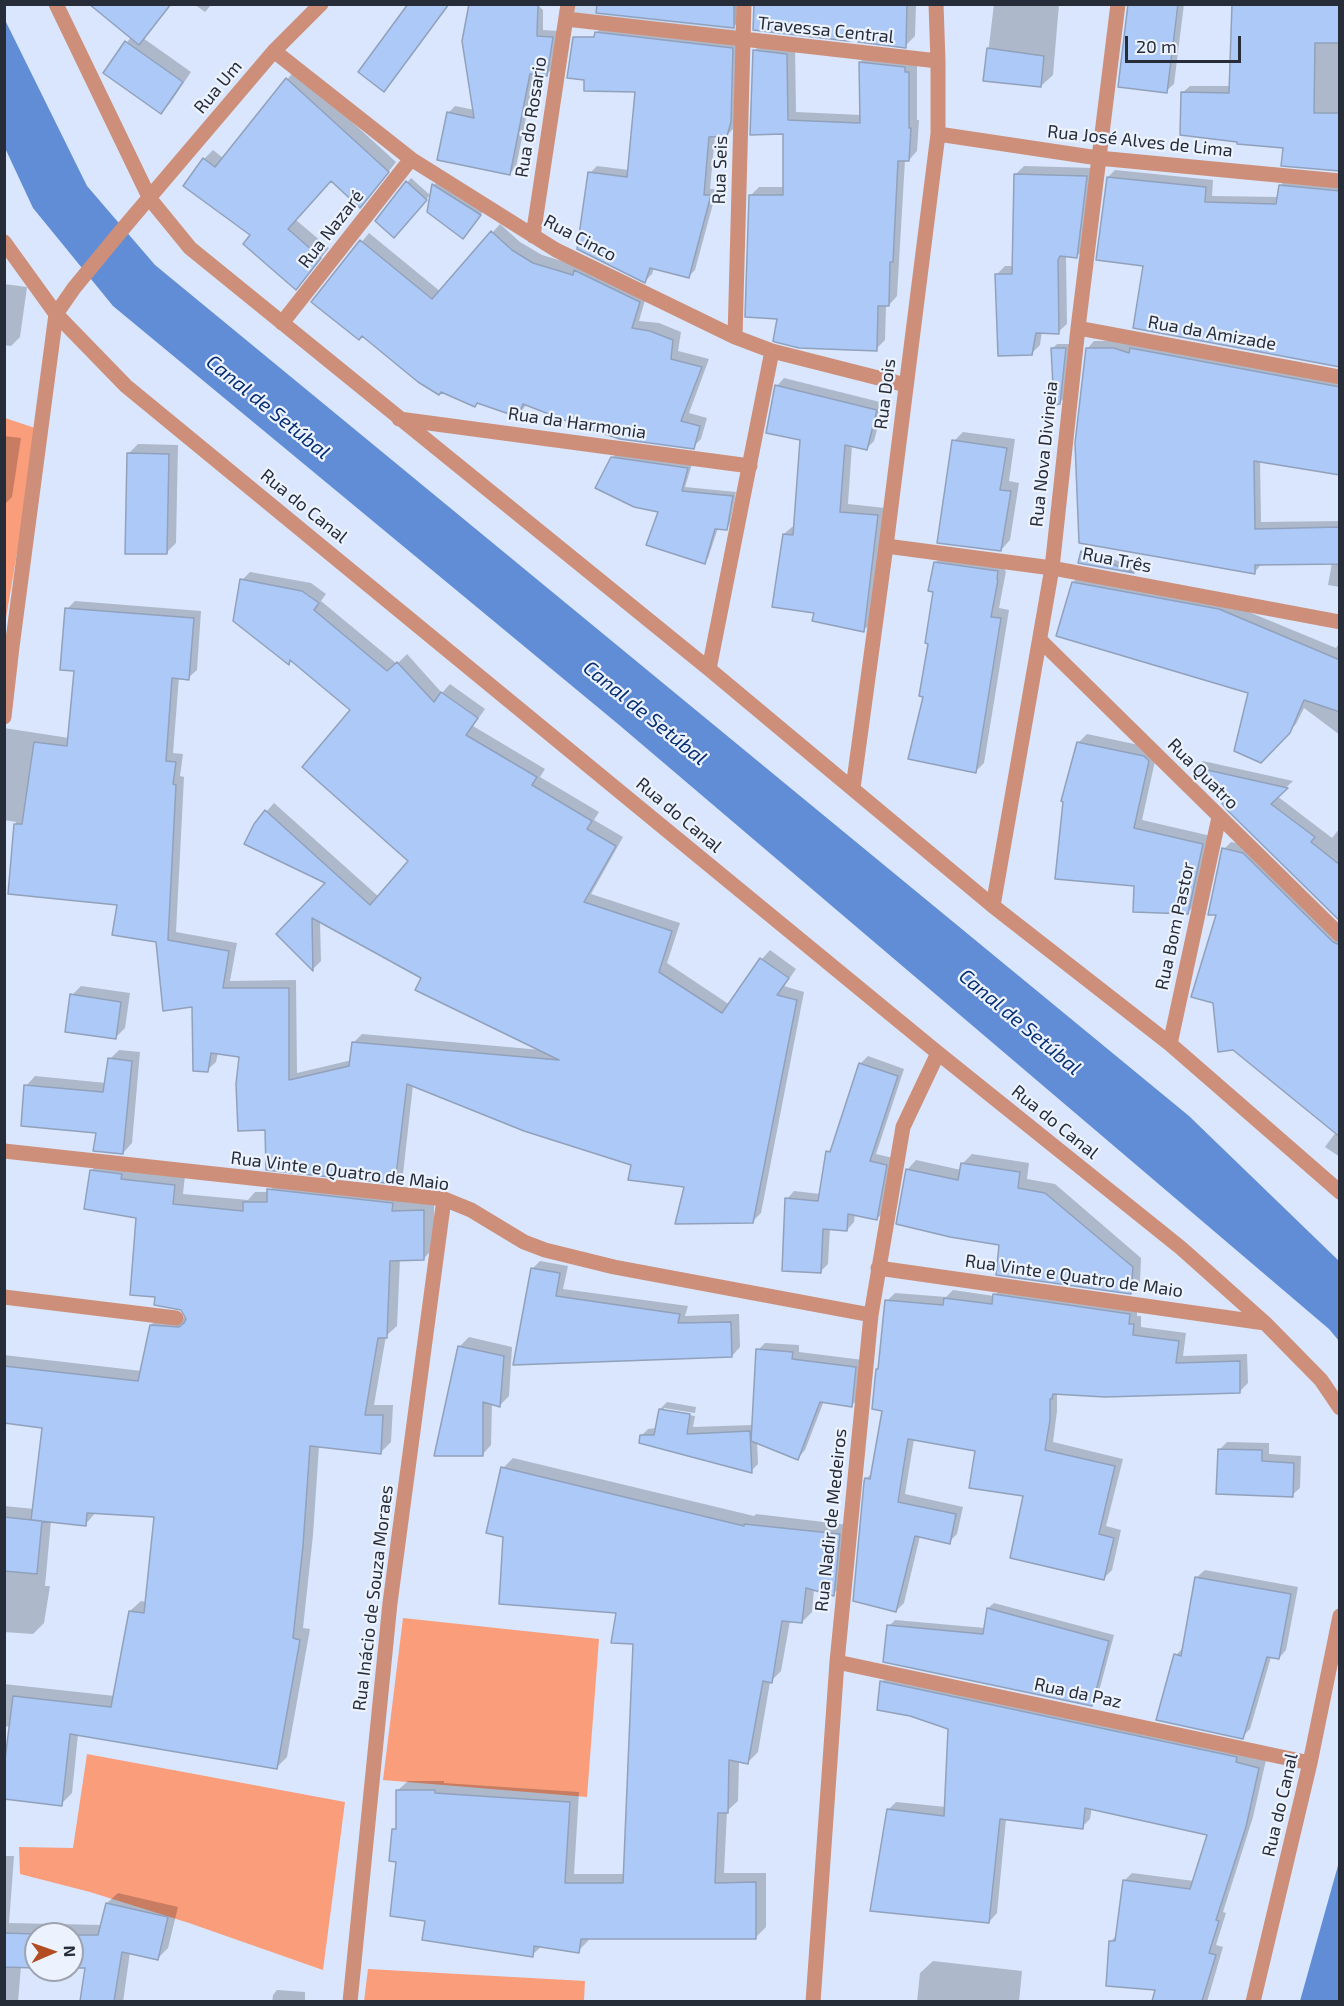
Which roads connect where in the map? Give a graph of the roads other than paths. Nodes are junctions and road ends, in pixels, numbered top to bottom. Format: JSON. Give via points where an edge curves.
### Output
{"nodes":[{"id":1,"x":56,"y":4,"type":"edge"},
{"id":2,"x":321,"y":4,"type":"edge"},
{"id":3,"x":744,"y":4,"type":"edge"},
{"id":4,"x":936,"y":4,"type":"edge"},
{"id":5,"x":1118,"y":4,"type":"edge"},
{"id":6,"x":567,"y":12,"type":"edge"},
{"id":7,"x":743,"y":40,"type":"junction"},
{"id":8,"x":274,"y":51,"type":"junction"},
{"id":9,"x":938,"y":61,"type":"junction"},
{"id":10,"x":938,"y":134,"type":"junction"},
{"id":11,"x":1098,"y":158,"type":"junction"},
{"id":12,"x":411,"y":159,"type":"junction"},
{"id":13,"x":1340,"y":181,"type":"edge"},
{"id":14,"x":150,"y":199,"type":"junction"},
{"id":15,"x":533,"y":236,"type":"junction"},
{"id":16,"x":4,"y":242,"type":"edge"},
{"id":17,"x":56,"y":315,"type":"junction"},
{"id":18,"x":282,"y":322,"type":"junction"},
{"id":19,"x":1078,"y":328,"type":"junction"},
{"id":20,"x":735,"y":337,"type":"junction"},
{"id":21,"x":772,"y":351,"type":"junction"},
{"id":22,"x":1340,"y":377,"type":"edge"},
{"id":23,"x":906,"y":385,"type":"junction"},
{"id":24,"x":399,"y":419,"type":"junction"},
{"id":25,"x":750,"y":466,"type":"junction"},
{"id":26,"x":886,"y":546,"type":"junction"},
{"id":27,"x":1052,"y":568,"type":"junction"},
{"id":28,"x":1340,"y":622,"type":"edge"},
{"id":29,"x":1040,"y":640,"type":"junction"},
{"id":30,"x":8,"y":647,"type":"edge"},
{"id":31,"x":710,"y":669,"type":"junction"},
{"id":32,"x":4,"y":717,"type":"edge"},
{"id":33,"x":853,"y":788,"type":"junction"},
{"id":34,"x":1219,"y":816,"type":"junction"},
{"id":35,"x":993,"y":906,"type":"junction"},
{"id":36,"x":1336,"y":924,"type":"edge"},
{"id":37,"x":1170,"y":1044,"type":"junction"},
{"id":38,"x":938,"y":1053,"type":"junction"},
{"id":39,"x":4,"y":1151,"type":"edge"},
{"id":40,"x":1340,"y":1192,"type":"edge"},
{"id":41,"x":444,"y":1199,"type":"junction"},
{"id":42,"x":878,"y":1268,"type":"junction"},
{"id":43,"x":4,"y":1297,"type":"edge"},
{"id":44,"x":871,"y":1315,"type":"junction"},
{"id":45,"x":176,"y":1318,"type":"dead end"},
{"id":46,"x":1265,"y":1323,"type":"junction"},
{"id":47,"x":1340,"y":1408,"type":"edge"},
{"id":48,"x":1340,"y":1616,"type":"edge"},
{"id":49,"x":837,"y":1662,"type":"junction"},
{"id":50,"x":1310,"y":1763,"type":"junction"},
{"id":51,"x":350,"y":2001,"type":"edge"},
{"id":52,"x":813,"y":2001,"type":"edge"},
{"id":53,"x":1253,"y":2001,"type":"edge"}],
"edges":[{"from":1,"to":14,"type":"street"},
{"from":2,"to":8,"type":"street","name":"Rua Um"},
{"from":3,"to":7,"type":"street","name":"Rua Seis"},
{"from":4,"to":9,"type":"street","name":"Rua Dois"},
{"from":5,"to":11,"type":"street","name":"Rua Nova Divineia"},
{"from":6,"to":7,"type":"street","name":"Travessa Central"},
{"from":6,"to":15,"type":"street","name":"Rua do Rosario"},
{"from":7,"to":9,"type":"street","name":"Travessa Central"},
{"from":7,"to":20,"type":"street","name":"Rua Seis"},
{"from":8,"to":12,"type":"street","name":"Rua Cinco"},
{"from":8,"to":14,"type":"street","name":"Rua Um"},
{"from":9,"to":10,"type":"street","name":"Rua Dois"},
{"from":10,"to":11,"type":"street","name":"Rua José Alves de Lima"},
{"from":10,"to":23,"type":"street","name":"Rua Dois"},
{"from":11,"to":13,"type":"street","name":"Rua José Alves de Lima"},
{"from":11,"to":19,"type":"street","name":"Rua Nova Divineia"},
{"from":12,"to":15,"type":"street","name":"Rua Cinco"},
{"from":12,"to":18,"type":"street","name":"Rua Nazaré"},
{"from":14,"to":17,"type":"street","name":"Rua Um","via":[[74,288]]},
{"from":14,"to":18,"type":"street","via":[[190,248]]},
{"from":15,"to":20,"type":"street","name":"Rua Cinco"},
{"from":16,"to":17,"type":"street","name":"Rua do Canal"},
{"from":17,"to":30,"type":"street"},
{"from":17,"to":38,"type":"street","name":"Rua do Canal","via":[[126,386]]},
{"from":18,"to":24,"type":"street"},
{"from":19,"to":22,"type":"street","name":"Rua da Amizade"},
{"from":19,"to":27,"type":"street","name":"Rua Nova Divineia"},
{"from":20,"to":21,"type":"street","name":"Rua Cinco"},
{"from":21,"to":23,"type":"street","name":"Rua Cinco"},
{"from":21,"to":25,"type":"street"},
{"from":23,"to":26,"type":"street","name":"Rua Dois"},
{"from":24,"to":25,"type":"street","name":"Rua da Harmonia"},
{"from":24,"to":31,"type":"street"},
{"from":25,"to":31,"type":"street"},
{"from":26,"to":27,"type":"street","name":"Rua Três"},
{"from":26,"to":33,"type":"street","name":"Rua Dois"},
{"from":27,"to":28,"type":"street","name":"Rua Três"},
{"from":27,"to":29,"type":"street","name":"Rua Nova Divineia"},
{"from":29,"to":34,"type":"street","name":"Rua Quatro"},
{"from":29,"to":35,"type":"street","name":"Rua Nova Divineia"},
{"from":30,"to":32,"type":"street"},
{"from":31,"to":33,"type":"street"},
{"from":33,"to":35,"type":"street"},
{"from":34,"to":36,"type":"street","name":"Rua Quatro"},
{"from":34,"to":37,"type":"street","name":"Rua Bom Pastor"},
{"from":35,"to":37,"type":"street"},
{"from":37,"to":40,"type":"street"},
{"from":38,"to":42,"type":"street","name":"Rua Nadir de Medeiros","via":[[903,1127]]},
{"from":38,"to":46,"type":"street","name":"Rua do Canal","via":[[1180,1248]]},
{"from":39,"to":41,"type":"street","name":"Rua Vinte e Quatro de Maio"},
{"from":41,"to":44,"type":"street","name":"Rua Vinte e Quatro de Maio","via":[[545,1250],[614,1267]]},
{"from":41,"to":51,"type":"street","name":"Rua Inácio de Souza Moraes","via":[[390,1604]]},
{"from":42,"to":44,"type":"street","name":"Rua Nadir de Medeiros"},
{"from":42,"to":46,"type":"street","name":"Rua Vinte e Quatro de Maio"},
{"from":43,"to":45,"type":"street"},
{"from":44,"to":49,"type":"street","name":"Rua Nadir de Medeiros"},
{"from":46,"to":47,"type":"street","name":"Rua do Canal","via":[[1321,1380]]},
{"from":48,"to":50,"type":"street","name":"Rua do Canal"},
{"from":49,"to":50,"type":"street","name":"Rua da Paz"},
{"from":49,"to":52,"type":"street","name":"Rua Nadir de Medeiros"},
{"from":50,"to":53,"type":"street","name":"Rua do Canal"}]}
